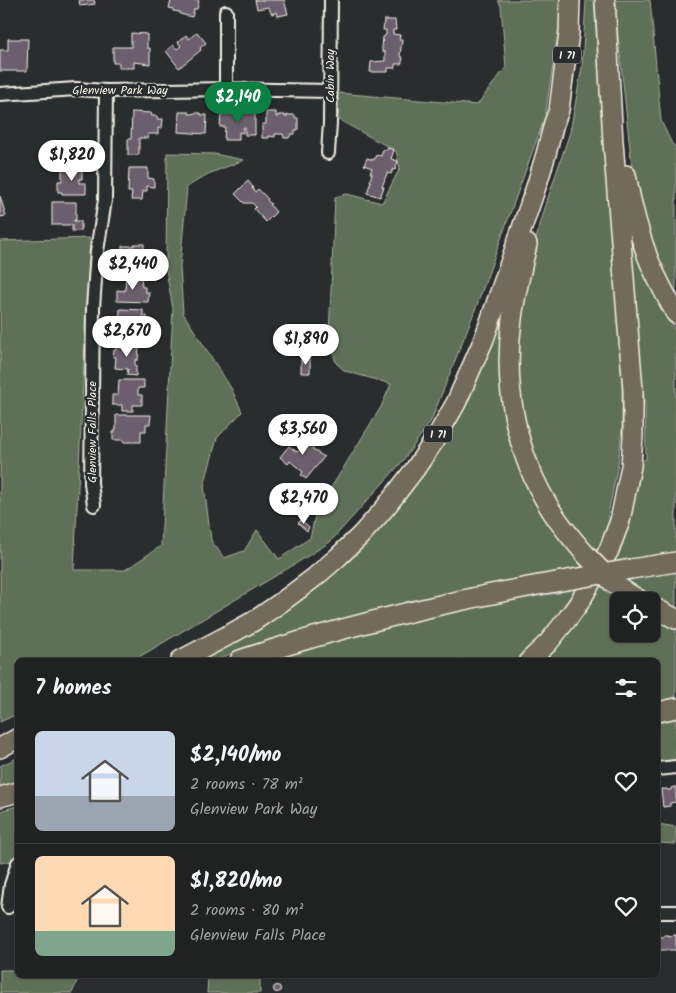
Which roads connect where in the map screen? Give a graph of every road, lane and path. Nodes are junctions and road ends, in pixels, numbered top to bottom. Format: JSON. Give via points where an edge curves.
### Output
{"nodes":[{"id":1,"x":331,"y":0,"type":"edge"},
{"id":2,"x":570,"y":0,"type":"edge"},
{"id":3,"x":605,"y":0,"type":"edge"},
{"id":4,"x":226,"y":12,"type":"dead end"},
{"id":5,"x":609,"y":67,"type":"junction"},
{"id":6,"x":226,"y":89,"type":"junction"},
{"id":7,"x":106,"y":90,"type":"junction"},
{"id":8,"x":330,"y":91,"type":"junction"},
{"id":9,"x":0,"y":94,"type":"edge"},
{"id":10,"x":559,"y":110,"type":"junction"},
{"id":11,"x":328,"y":153,"type":"dead end"},
{"id":12,"x":676,"y":314,"type":"edge"},
{"id":13,"x":94,"y":504,"type":"dead end"},
{"id":14,"x":676,"y":562,"type":"edge"},
{"id":15,"x":627,"y":592,"type":"edge"},
{"id":16,"x":660,"y":611,"type":"edge"},
{"id":17,"x":676,"y":619,"type":"edge"},
{"id":18,"x":185,"y":658,"type":"edge"},
{"id":19,"x":247,"y":658,"type":"edge"},
{"id":20,"x":532,"y":658,"type":"edge"},
{"id":21,"x":676,"y":708,"type":"edge"},
{"id":22,"x":660,"y":712,"type":"edge"},
{"id":23,"x":15,"y":740,"type":"edge"},
{"id":24,"x":0,"y":748,"type":"edge"},
{"id":25,"x":15,"y":750,"type":"edge"},
{"id":26,"x":0,"y":756,"type":"edge"},
{"id":27,"x":676,"y":767,"type":"edge"},
{"id":28,"x":660,"y":769,"type":"edge"},
{"id":29,"x":15,"y":793,"type":"edge"},
{"id":30,"x":0,"y":797,"type":"edge"},
{"id":31,"x":15,"y":871,"type":"edge"},
{"id":32,"x":9,"y":908,"type":"edge"},
{"id":33,"x":660,"y":912,"type":"edge"},
{"id":34,"x":676,"y":912,"type":"edge"}],
"edges":[{"from":1,"to":8,"type":"street","name":"Cabin Way"},
{"from":2,"to":10,"type":"highway","number":"I 71"},
{"from":3,"to":5,"type":"highway"},
{"from":4,"to":6,"type":"street"},
{"from":5,"to":12,"type":"highway","via":[[630,197],[648,258]]},
{"from":5,"to":20,"type":"highway","via":[[633,390],[631,466],[620,521],[609,550],[579,603]]},
{"from":6,"to":7,"type":"street","name":"Glenview Park Way"},
{"from":6,"to":8,"type":"street","name":"Glenview Park Way"},
{"from":7,"to":9,"type":"street","name":"Glenview Park Way"},
{"from":7,"to":13,"type":"street","name":"Glenview Falls Place","via":[[105,200],[93,308],[91,483]]},
{"from":8,"to":11,"type":"street","name":"Cabin Way"},
{"from":10,"to":15,"type":"highway","bridge":true,"via":[[561,124],[531,227],[516,299],[510,343],[511,395],[525,457],[551,510],[586,555]]},
{"from":10,"to":18,"type":"highway","number":"I 71","via":[[484,339],[456,403],[415,469],[361,535],[315,577],[254,621]]},
{"from":14,"to":19,"type":"highway","bridge":true,"via":[[483,595],[348,627]]},
{"from":16,"to":17,"type":"highway"},
{"from":21,"to":22,"type":"highway"},
{"from":23,"to":24,"type":"highway"},
{"from":25,"to":26,"type":"highway"},
{"from":27,"to":28,"type":"street"},
{"from":29,"to":30,"type":"highway"},
{"from":31,"to":32,"type":"street"},
{"from":33,"to":34,"type":"street"}]}
